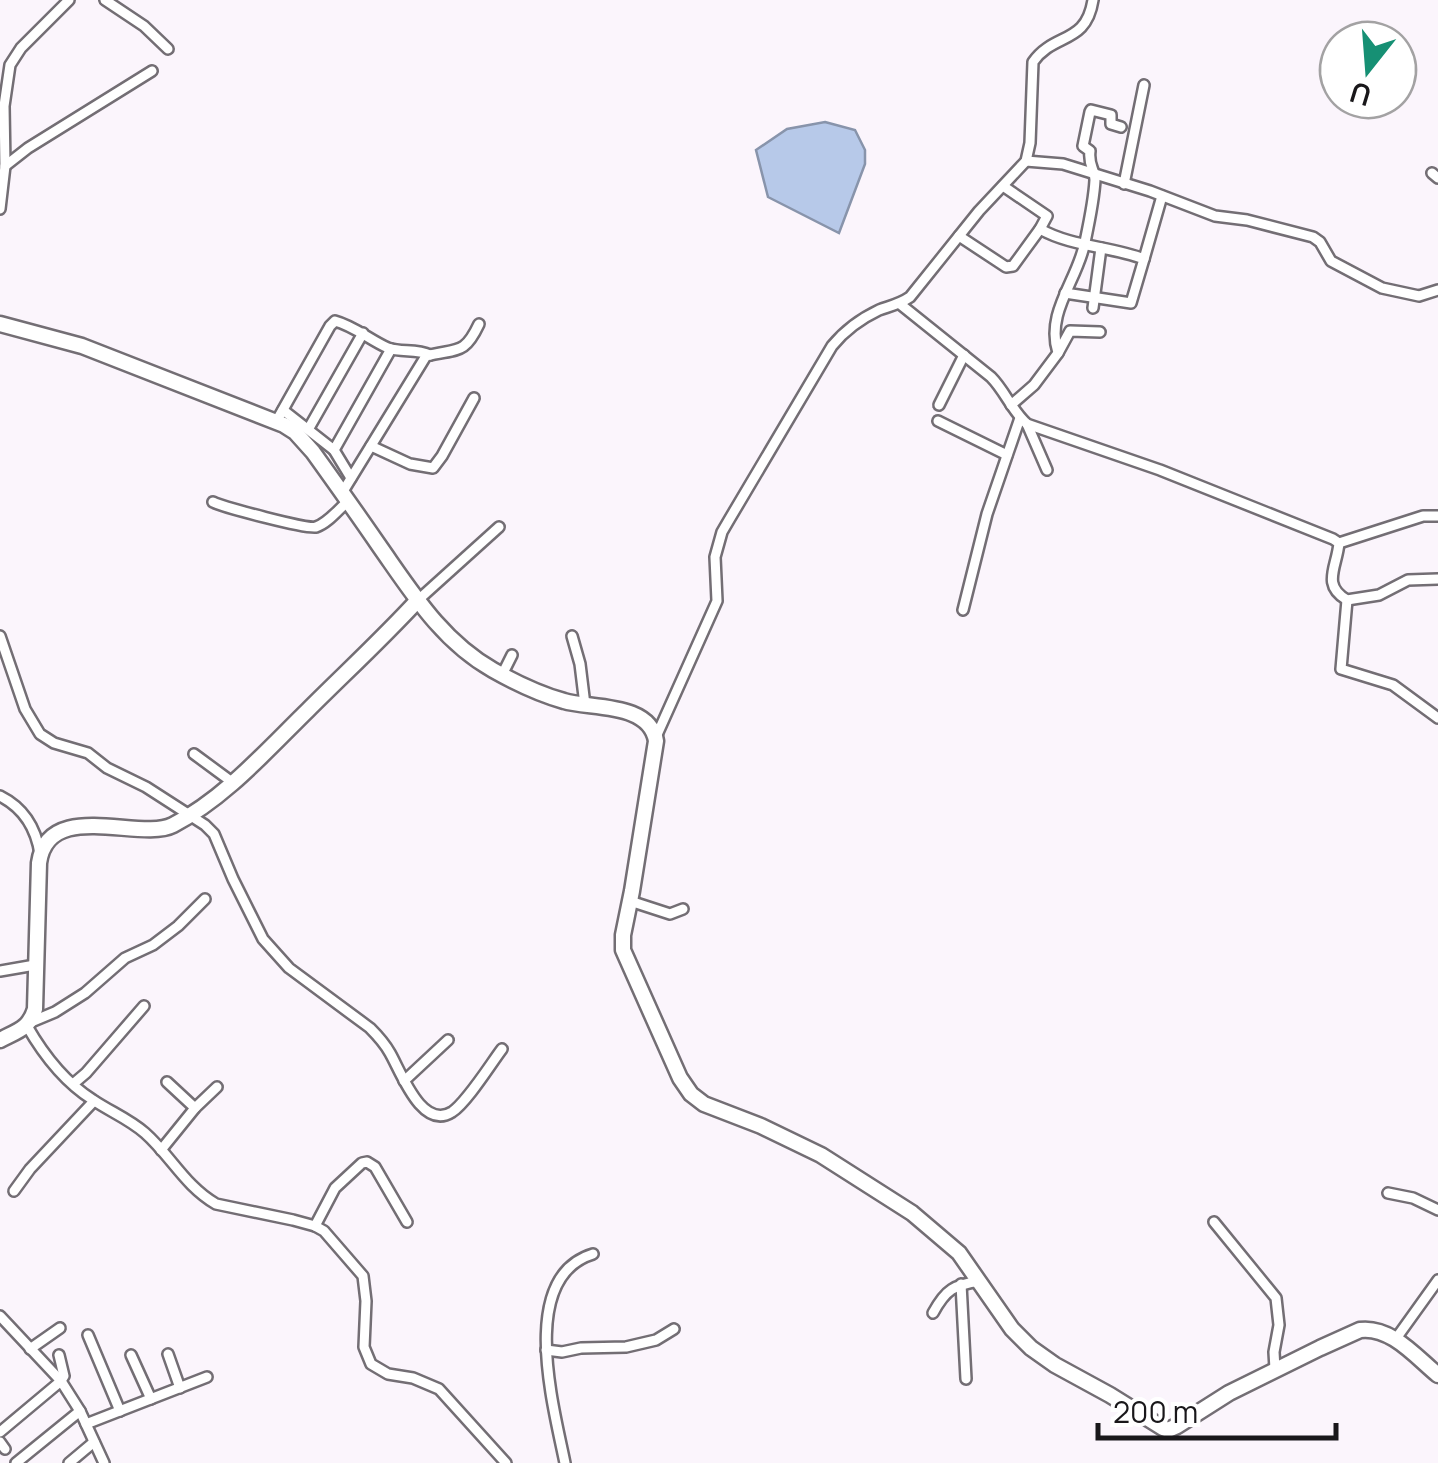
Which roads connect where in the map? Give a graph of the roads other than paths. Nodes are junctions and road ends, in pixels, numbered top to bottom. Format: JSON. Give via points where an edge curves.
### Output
{"nodes":[{"id":1,"x":69,"y":0,"type":"edge"},
{"id":2,"x":105,"y":0,"type":"edge"},
{"id":3,"x":1094,"y":0,"type":"edge"},
{"id":4,"x":168,"y":49,"type":"dead end"},
{"id":5,"x":152,"y":70,"type":"dead end"},
{"id":6,"x":1144,"y":85,"type":"dead end"},
{"id":7,"x":1121,"y":127,"type":"dead end"},
{"id":8,"x":1026,"y":161,"type":"junction"},
{"id":9,"x":5,"y":166,"type":"junction"},
{"id":10,"x":1096,"y":176,"type":"junction"},
{"id":11,"x":1124,"y":184,"type":"junction"},
{"id":12,"x":1004,"y":186,"type":"junction"},
{"id":13,"x":1162,"y":196,"type":"junction"},
{"id":14,"x":0,"y":209,"type":"edge"},
{"id":15,"x":1040,"y":230,"type":"junction"},
{"id":16,"x":960,"y":236,"type":"junction"},
{"id":17,"x":1085,"y":244,"type":"junction"},
{"id":18,"x":1101,"y":248,"type":"junction"},
{"id":19,"x":1144,"y":259,"type":"junction"},
{"id":20,"x":1438,"y":290,"type":"edge"},
{"id":21,"x":1065,"y":293,"type":"junction"},
{"id":22,"x":1095,"y":297,"type":"junction"},
{"id":23,"x":900,"y":304,"type":"junction"},
{"id":24,"x":1093,"y":308,"type":"dead end"},
{"id":25,"x":0,"y":324,"type":"edge"},
{"id":26,"x":480,"y":324,"type":"dead end"},
{"id":27,"x":1100,"y":332,"type":"dead end"},
{"id":28,"x":363,"y":334,"type":"junction"},
{"id":29,"x":390,"y":349,"type":"junction"},
{"id":30,"x":1058,"y":353,"type":"junction"},
{"id":31,"x":430,"y":354,"type":"junction"},
{"id":32,"x":964,"y":355,"type":"junction"},
{"id":33,"x":474,"y":398,"type":"dead end"},
{"id":34,"x":939,"y":404,"type":"dead end"},
{"id":35,"x":1011,"y":406,"type":"junction"},
{"id":36,"x":280,"y":416,"type":"junction"},
{"id":37,"x":1023,"y":420,"type":"junction"},
{"id":38,"x":938,"y":421,"type":"dead end"},
{"id":39,"x":309,"y":428,"type":"junction"},
{"id":40,"x":371,"y":446,"type":"junction"},
{"id":41,"x":334,"y":450,"type":"junction"},
{"id":42,"x":1007,"y":455,"type":"junction"},
{"id":43,"x":1047,"y":470,"type":"dead end"},
{"id":44,"x":352,"y":478,"type":"junction"},
{"id":45,"x":345,"y":497,"type":"junction"},
{"id":46,"x":213,"y":502,"type":"dead end"},
{"id":47,"x":1438,"y":516,"type":"edge"},
{"id":48,"x":498,"y":527,"type":"dead end"},
{"id":49,"x":1339,"y":543,"type":"junction"},
{"id":50,"x":1438,"y":579,"type":"edge"},
{"id":51,"x":1346,"y":600,"type":"junction"},
{"id":52,"x":417,"y":601,"type":"junction"},
{"id":53,"x":963,"y":610,"type":"dead end"},
{"id":54,"x":0,"y":636,"type":"edge"},
{"id":55,"x":572,"y":636,"type":"dead end"},
{"id":56,"x":512,"y":655,"type":"dead end"},
{"id":57,"x":502,"y":675,"type":"junction"},
{"id":58,"x":585,"y":705,"type":"junction"},
{"id":59,"x":1438,"y":718,"type":"edge"},
{"id":60,"x":656,"y":738,"type":"junction"},
{"id":61,"x":194,"y":754,"type":"dead end"},
{"id":62,"x":232,"y":782,"type":"junction"},
{"id":63,"x":0,"y":796,"type":"edge"},
{"id":64,"x":189,"y":814,"type":"junction"},
{"id":65,"x":40,"y":854,"type":"junction"},
{"id":66,"x":204,"y":899,"type":"dead end"},
{"id":67,"x":630,"y":901,"type":"junction"},
{"id":68,"x":684,"y":909,"type":"dead end"},
{"id":69,"x":35,"y":965,"type":"junction"},
{"id":70,"x":0,"y":971,"type":"edge"},
{"id":71,"x":144,"y":1006,"type":"dead end"},
{"id":72,"x":29,"y":1024,"type":"junction"},
{"id":73,"x":0,"y":1040,"type":"edge"},
{"id":74,"x":448,"y":1040,"type":"dead end"},
{"id":75,"x":502,"y":1050,"type":"dead end"},
{"id":76,"x":404,"y":1081,"type":"junction"},
{"id":77,"x":167,"y":1082,"type":"dead end"},
{"id":78,"x":73,"y":1084,"type":"junction"},
{"id":79,"x":217,"y":1087,"type":"dead end"},
{"id":80,"x":94,"y":1101,"type":"junction"},
{"id":81,"x":195,"y":1108,"type":"junction"},
{"id":82,"x":161,"y":1150,"type":"junction"},
{"id":83,"x":14,"y":1191,"type":"dead end"},
{"id":84,"x":1388,"y":1193,"type":"dead end"},
{"id":85,"x":1438,"y":1210,"type":"edge"},
{"id":86,"x":407,"y":1222,"type":"dead end"},
{"id":87,"x":1214,"y":1222,"type":"dead end"},
{"id":88,"x":315,"y":1226,"type":"junction"},
{"id":89,"x":592,"y":1254,"type":"dead end"},
{"id":90,"x":1438,"y":1280,"type":"edge"},
{"id":91,"x":980,"y":1281,"type":"junction"},
{"id":92,"x":960,"y":1284,"type":"junction"},
{"id":93,"x":934,"y":1313,"type":"dead end"},
{"id":94,"x":0,"y":1316,"type":"edge"},
{"id":95,"x":60,"y":1328,"type":"dead end"},
{"id":96,"x":674,"y":1330,"type":"dead end"},
{"id":97,"x":88,"y":1335,"type":"dead end"},
{"id":98,"x":1395,"y":1340,"type":"junction"},
{"id":99,"x":30,"y":1349,"type":"junction"},
{"id":100,"x":546,"y":1350,"type":"junction"},
{"id":101,"x":132,"y":1354,"type":"dead end"},
{"id":102,"x":168,"y":1354,"type":"dead end"},
{"id":103,"x":60,"y":1355,"type":"dead end"},
{"id":104,"x":1274,"y":1369,"type":"junction"},
{"id":105,"x":1438,"y":1375,"type":"edge"},
{"id":106,"x":207,"y":1378,"type":"dead end"},
{"id":107,"x":966,"y":1379,"type":"dead end"},
{"id":108,"x":61,"y":1381,"type":"junction"},
{"id":109,"x":180,"y":1388,"type":"junction"},
{"id":110,"x":151,"y":1399,"type":"junction"},
{"id":111,"x":80,"y":1411,"type":"junction"},
{"id":112,"x":120,"y":1411,"type":"junction"},
{"id":113,"x":86,"y":1424,"type":"junction"},
{"id":114,"x":0,"y":1432,"type":"edge"},
{"id":115,"x":94,"y":1442,"type":"junction"},
{"id":116,"x":16,"y":1463,"type":"edge"},
{"id":117,"x":69,"y":1463,"type":"edge"},
{"id":118,"x":104,"y":1463,"type":"edge"},
{"id":119,"x":506,"y":1463,"type":"edge"},
{"id":120,"x":566,"y":1463,"type":"edge"}],
"edges":[{"from":1,"to":9,"type":"street","via":[[10,65]]},
{"from":2,"to":4,"type":"street"},
{"from":3,"to":8,"type":"street","via":[[1083,27],[1033,62]]},
{"from":5,"to":9,"type":"street"},
{"from":6,"to":11,"type":"street"},
{"from":7,"to":10,"type":"street","via":[[1111,124],[1112,115],[1090,111],[1083,146]]},
{"from":8,"to":10,"type":"street"},
{"from":8,"to":12,"type":"street"},
{"from":9,"to":14,"type":"street"},
{"from":10,"to":11,"type":"street"},
{"from":10,"to":17,"type":"street"},
{"from":11,"to":13,"type":"street"},
{"from":12,"to":15,"type":"street","via":[[1046,216]]},
{"from":12,"to":16,"type":"street"},
{"from":13,"to":19,"type":"street"},
{"from":13,"to":20,"type":"street","via":[[1215,216],[1313,237],[1331,261],[1382,288],[1419,296]]},
{"from":15,"to":16,"type":"street","via":[[1010,268]]},
{"from":15,"to":17,"type":"street"},
{"from":16,"to":23,"type":"street"},
{"from":17,"to":18,"type":"street"},
{"from":17,"to":21,"type":"street"},
{"from":18,"to":19,"type":"street"},
{"from":18,"to":22,"type":"street"},
{"from":19,"to":22,"type":"street","via":[[1131,303]]},
{"from":21,"to":22,"type":"street"},
{"from":21,"to":30,"type":"street","via":[[1053,334]]},
{"from":22,"to":24,"type":"street"},
{"from":23,"to":32,"type":"street"},
{"from":23,"to":60,"type":"street","via":[[863,318],[832,346],[722,532],[714,564],[717,601]]},
{"from":25,"to":36,"type":"street"},
{"from":26,"to":31,"type":"street","via":[[464,348]]},
{"from":27,"to":30,"type":"street","via":[[1070,331]]},
{"from":28,"to":29,"type":"street"},
{"from":28,"to":36,"type":"street","via":[[332,322]]},
{"from":28,"to":39,"type":"street"},
{"from":29,"to":31,"type":"street"},
{"from":29,"to":41,"type":"street"},
{"from":30,"to":35,"type":"street"},
{"from":31,"to":40,"type":"street"},
{"from":32,"to":34,"type":"street"},
{"from":32,"to":35,"type":"street","via":[[1001,387]]},
{"from":33,"to":40,"type":"street","via":[[433,468]]},
{"from":35,"to":37,"type":"street"},
{"from":36,"to":39,"type":"street"},
{"from":36,"to":45,"type":"street"},
{"from":37,"to":42,"type":"street"},
{"from":37,"to":43,"type":"street"},
{"from":37,"to":49,"type":"street"},
{"from":38,"to":42,"type":"street"},
{"from":39,"to":41,"type":"street"},
{"from":40,"to":44,"type":"street"},
{"from":41,"to":44,"type":"street"},
{"from":42,"to":53,"type":"street"},
{"from":44,"to":45,"type":"street"},
{"from":45,"to":46,"type":"street","via":[[320,525],[308,528]]},
{"from":45,"to":52,"type":"street"},
{"from":47,"to":49,"type":"street"},
{"from":48,"to":52,"type":"street"},
{"from":49,"to":51,"type":"street","via":[[1333,588]]},
{"from":50,"to":51,"type":"street","via":[[1408,580],[1379,595]]},
{"from":51,"to":59,"type":"street","via":[[1341,669],[1393,684]]},
{"from":52,"to":57,"type":"street","via":[[455,644]]},
{"from":52,"to":62,"type":"street"},
{"from":54,"to":64,"type":"street","via":[[40,734],[88,753]]},
{"from":55,"to":58,"type":"street"},
{"from":56,"to":57,"type":"street"},
{"from":57,"to":58,"type":"street"},
{"from":58,"to":60,"type":"street","via":[[625,711]]},
{"from":60,"to":67,"type":"street"},
{"from":61,"to":62,"type":"street"},
{"from":62,"to":64,"type":"street"},
{"from":63,"to":65,"type":"street","via":[[31,824]]},
{"from":64,"to":65,"type":"street","via":[[158,829],[68,830],[50,838]]},
{"from":64,"to":76,"type":"street","via":[[214,834],[262,939],[370,1028]]},
{"from":65,"to":69,"type":"street"},
{"from":66,"to":72,"type":"street","via":[[86,993]]},
{"from":67,"to":68,"type":"street","via":[[670,914]]},
{"from":67,"to":91,"type":"street","via":[[625,956],[692,1094],[842,1167],[941,1237]]},
{"from":69,"to":70,"type":"street"},
{"from":69,"to":72,"type":"street"},
{"from":71,"to":78,"type":"street"},
{"from":72,"to":73,"type":"street"},
{"from":72,"to":78,"type":"street"},
{"from":74,"to":76,"type":"street"},
{"from":75,"to":76,"type":"street","via":[[446,1114],[424,1110]]},
{"from":77,"to":81,"type":"street"},
{"from":78,"to":80,"type":"street"},
{"from":79,"to":81,"type":"street"},
{"from":80,"to":82,"type":"street","via":[[136,1125]]},
{"from":80,"to":83,"type":"street"},
{"from":81,"to":82,"type":"street"},
{"from":82,"to":88,"type":"street","via":[[216,1204]]},
{"from":84,"to":85,"type":"street"},
{"from":86,"to":88,"type":"street","via":[[367,1162],[336,1188]]},
{"from":87,"to":104,"type":"street","via":[[1276,1298]]},
{"from":88,"to":119,"type":"street","via":[[363,1276],[364,1347],[371,1364],[439,1389]]},
{"from":89,"to":100,"type":"street","via":[[572,1262],[560,1280],[546,1318]]},
{"from":90,"to":98,"type":"street"},
{"from":91,"to":92,"type":"street"},
{"from":91,"to":104,"type":"street","via":[[1031,1348],[1165,1429]]},
{"from":92,"to":93,"type":"street","via":[[946,1292]]},
{"from":92,"to":107,"type":"street"},
{"from":94,"to":99,"type":"street"},
{"from":95,"to":99,"type":"street"},
{"from":96,"to":100,"type":"street","via":[[626,1347]]},
{"from":97,"to":112,"type":"street"},
{"from":98,"to":104,"type":"street","via":[[1360,1330]]},
{"from":98,"to":105,"type":"street"},
{"from":99,"to":108,"type":"street"},
{"from":100,"to":120,"type":"street"},
{"from":101,"to":110,"type":"street"},
{"from":102,"to":109,"type":"street"},
{"from":103,"to":108,"type":"street"},
{"from":106,"to":109,"type":"street"},
{"from":108,"to":111,"type":"street"},
{"from":108,"to":114,"type":"street"},
{"from":109,"to":110,"type":"street"},
{"from":110,"to":112,"type":"street"},
{"from":111,"to":113,"type":"street"},
{"from":111,"to":116,"type":"street"},
{"from":112,"to":113,"type":"street"},
{"from":113,"to":115,"type":"street"},
{"from":115,"to":117,"type":"street"},
{"from":115,"to":118,"type":"street"}]}
